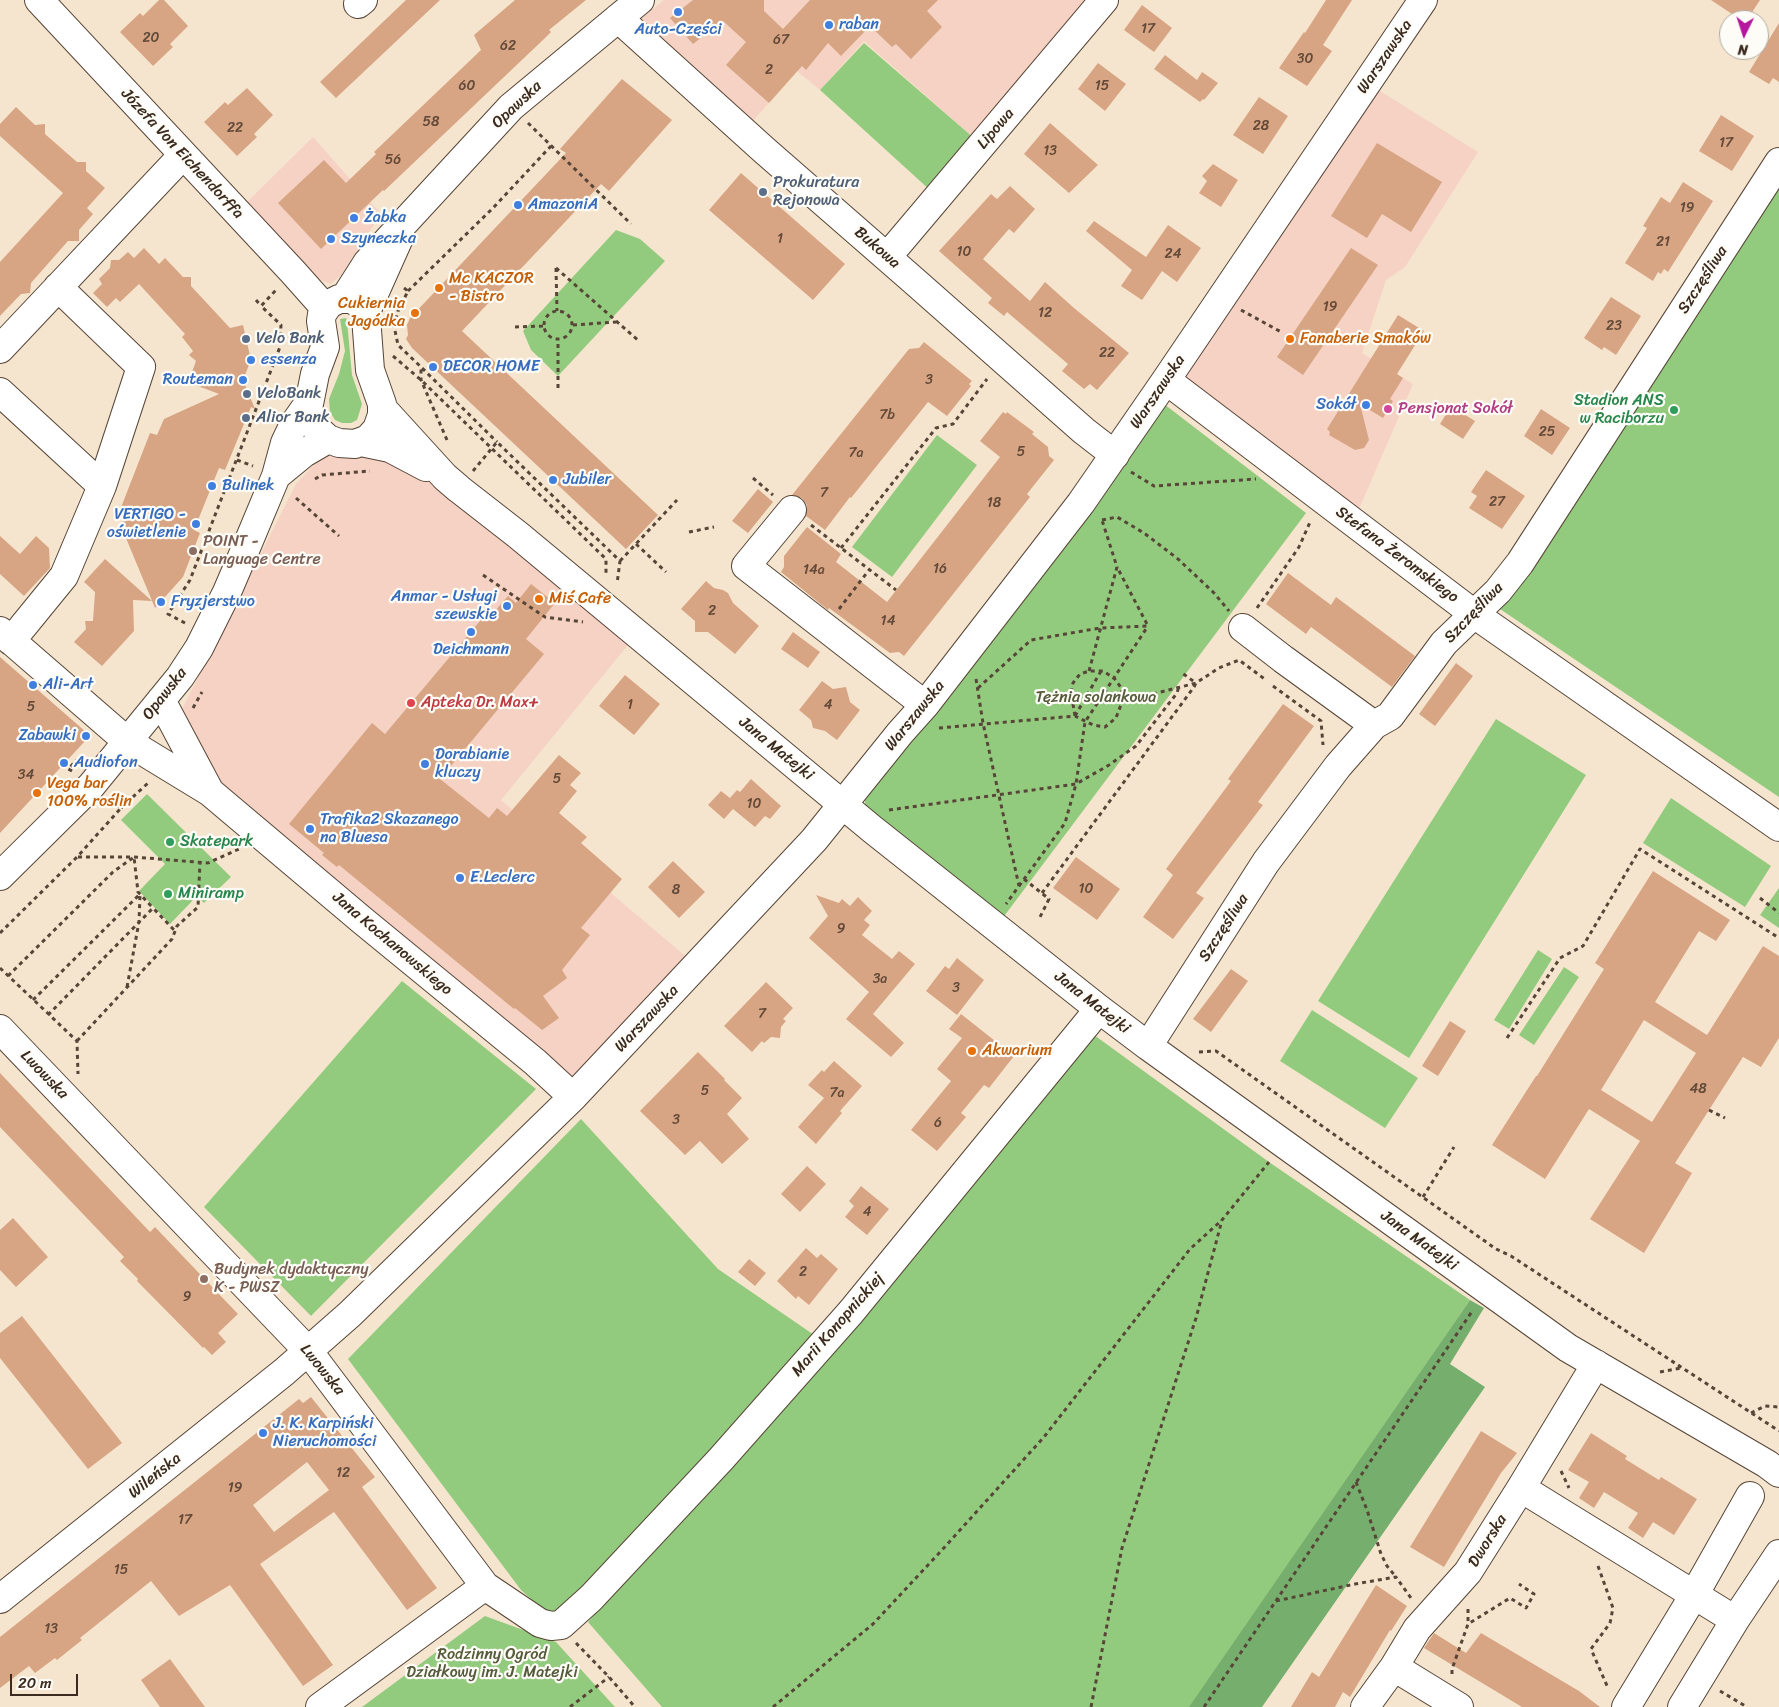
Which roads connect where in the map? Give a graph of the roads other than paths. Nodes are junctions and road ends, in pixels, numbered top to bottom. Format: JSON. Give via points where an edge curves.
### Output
{"nodes":[{"id":1,"x":39,"y":0,"type":"edge"},
{"id":2,"x":640,"y":0,"type":"edge"},
{"id":3,"x":1104,"y":0,"type":"edge"},
{"id":4,"x":1423,"y":0,"type":"edge"},
{"id":5,"x":618,"y":18,"type":"junction"},
{"id":6,"x":183,"y":155,"type":"junction"},
{"id":7,"x":1779,"y":162,"type":"edge"},
{"id":8,"x":887,"y":257,"type":"junction"},
{"id":9,"x":58,"y":287,"type":"junction"},
{"id":10,"x":345,"y":307,"type":"junction"},
{"id":11,"x":0,"y":349,"type":"edge"},
{"id":12,"x":1166,"y":380,"type":"junction"},
{"id":13,"x":0,"y":392,"type":"edge"},
{"id":14,"x":308,"y":404,"type":"junction"},
{"id":15,"x":383,"y":409,"type":"junction"},
{"id":16,"x":328,"y":439,"type":"junction"},
{"id":17,"x":361,"y":442,"type":"junction"},
{"id":18,"x":1120,"y":467,"type":"junction"},
{"id":19,"x":266,"y":472,"type":"junction"},
{"id":20,"x":452,"y":483,"type":"junction"},
{"id":21,"x":102,"y":486,"type":"junction"},
{"id":22,"x":792,"y":510,"type":"dead end"},
{"id":23,"x":1474,"y":614,"type":"junction"},
{"id":24,"x":1243,"y":628,"type":"road end"},
{"id":25,"x":8,"y":637,"type":"edge"},
{"id":26,"x":162,"y":700,"type":"junction"},
{"id":27,"x":933,"y":712,"type":"junction"},
{"id":28,"x":1374,"y":725,"type":"junction"},
{"id":29,"x":128,"y":742,"type":"junction"},
{"id":30,"x":210,"y":792,"type":"junction"},
{"id":31,"x":844,"y":805,"type":"junction"},
{"id":32,"x":1779,"y":827,"type":"edge"},
{"id":33,"x":0,"y":876,"type":"edge"},
{"id":34,"x":1099,"y":1009,"type":"junction"},
{"id":35,"x":0,"y":1029,"type":"edge"},
{"id":36,"x":1148,"y":1046,"type":"junction"},
{"id":37,"x":573,"y":1098,"type":"junction"},
{"id":38,"x":309,"y":1352,"type":"junction"},
{"id":39,"x":1596,"y":1364,"type":"junction"},
{"id":40,"x":1779,"y":1473,"type":"edge"},
{"id":41,"x":1521,"y":1488,"type":"junction"},
{"id":42,"x":1750,"y":1496,"type":"dead end"},
{"id":43,"x":1779,"y":1554,"type":"edge"},
{"id":44,"x":485,"y":1586,"type":"junction"},
{"id":45,"x":1694,"y":1595,"type":"junction"},
{"id":46,"x":0,"y":1599,"type":"edge"},
{"id":47,"x":1735,"y":1620,"type":"junction"},
{"id":48,"x":561,"y":1626,"type":"joint"},
{"id":49,"x":1394,"y":1667,"type":"junction"},
{"id":50,"x":1617,"y":1699,"type":"edge"},
{"id":51,"x":1456,"y":1705,"type":"edge"},
{"id":52,"x":320,"y":1707,"type":"edge"},
{"id":53,"x":1365,"y":1707,"type":"edge"},
{"id":54,"x":1682,"y":1707,"type":"edge"}],
"edges":[{"from":1,"to":6,"type":"street","name":"Józefa Von Eichendorffa"},
{"from":2,"to":5,"type":"street","name":"Opawska"},
{"from":3,"to":8,"type":"street","name":"Lipowa"},
{"from":4,"to":12,"type":"street","name":"Warszawska"},
{"from":5,"to":8,"type":"street","name":"Bukowa"},
{"from":5,"to":10,"type":"street","name":"Opawska","via":[[511,107],[406,223]]},
{"from":6,"to":9,"type":"street"},
{"from":6,"to":10,"type":"street","name":"Józefa Von Eichendorffa","via":[[294,272]]},
{"from":7,"to":23,"type":"street","name":"Szczęśliwa","via":[[1520,563]]},
{"from":8,"to":18,"type":"street","name":"Bukowa","via":[[1084,431]]},
{"from":9,"to":11,"type":"street"},
{"from":9,"to":21,"type":"street","via":[[141,367]]},
{"from":10,"to":14,"type":"street","name":"Opawska","via":[[322,314],[325,347]]},
{"from":10,"to":15,"type":"street","name":"Opawska","via":[[369,363]]},
{"from":12,"to":18,"type":"street","name":"Warszawska"},
{"from":12,"to":23,"type":"street","name":"Stefana Żeromskiego"},
{"from":13,"to":21,"type":"street"},
{"from":14,"to":16,"type":"street","via":[[312,422]]},
{"from":14,"to":19,"type":"street","name":"Opawska"},
{"from":15,"to":17,"type":"street","via":[[377,429]]},
{"from":15,"to":20,"type":"street","name":"Jana Matejki"},
{"from":16,"to":17,"type":"street","via":[[344,444]]},
{"from":16,"to":19,"type":"street","name":"Opawska"},
{"from":17,"to":20,"type":"street","name":"Jana Matejki","via":[[390,448]]},
{"from":18,"to":27,"type":"street","name":"Warszawska","via":[[1081,503]]},
{"from":19,"to":26,"type":"street","name":"Opawska","via":[[227,592],[199,648]]},
{"from":20,"to":31,"type":"street","name":"Jana Matejki"},
{"from":21,"to":25,"type":"street","via":[[64,576]]},
{"from":22,"to":27,"type":"street","via":[[746,566]]},
{"from":23,"to":28,"type":"street","name":"Szczęśliwa","via":[[1444,643],[1390,716]]},
{"from":23,"to":32,"type":"street","name":"Stefana Żeromskiego"},
{"from":24,"to":28,"type":"street"},
{"from":25,"to":29,"type":"street","name":"Jana Kochanowskiego"},
{"from":26,"to":29,"type":"street","name":"Opawska"},
{"from":26,"to":30,"type":"street","name":"Jana Kochanowskiego"},
{"from":27,"to":31,"type":"street","name":"Warszawska","via":[[900,733]]},
{"from":28,"to":36,"type":"street","name":"Szczęśliwa","via":[[1338,766],[1266,862]]},
{"from":29,"to":30,"type":"street","name":"Jana Kochanowskiego"},
{"from":29,"to":33,"type":"street","name":"Opawska","via":[[91,786]]},
{"from":30,"to":37,"type":"street","name":"Jana Kochanowskiego","via":[[536,1062]]},
{"from":31,"to":34,"type":"street","name":"Jana Matejki","via":[[881,819]]},
{"from":31,"to":37,"type":"street","name":"Warszawska"},
{"from":34,"to":36,"type":"street","name":"Jana Matejki"},
{"from":34,"to":48,"type":"street","name":"Marii Konopnickiej","via":[[844,1319],[721,1459]]},
{"from":35,"to":38,"type":"street","name":"Lwowska"},
{"from":36,"to":39,"type":"street","name":"Jana Matejki","via":[[1568,1348]]},
{"from":37,"to":38,"type":"street","name":"Warszawska"},
{"from":38,"to":44,"type":"street","name":"Lwowska"},
{"from":38,"to":46,"type":"street","name":"Wileńska"},
{"from":39,"to":40,"type":"street","name":"Jana Matejki"},
{"from":39,"to":41,"type":"street","name":"Dworska"},
{"from":41,"to":45,"type":"street"},
{"from":41,"to":49,"type":"street","name":"Dworska","via":[[1468,1572],[1417,1629]]},
{"from":42,"to":45,"type":"street"},
{"from":43,"to":47,"type":"street"},
{"from":44,"to":48,"type":"street","name":"Lwowska","via":[[540,1623]]},
{"from":44,"to":52,"type":"street"},
{"from":45,"to":47,"type":"street"},
{"from":45,"to":50,"type":"street"},
{"from":47,"to":54,"type":"street"},
{"from":49,"to":51,"type":"street"},
{"from":49,"to":53,"type":"street","name":"Dworska"}]}
